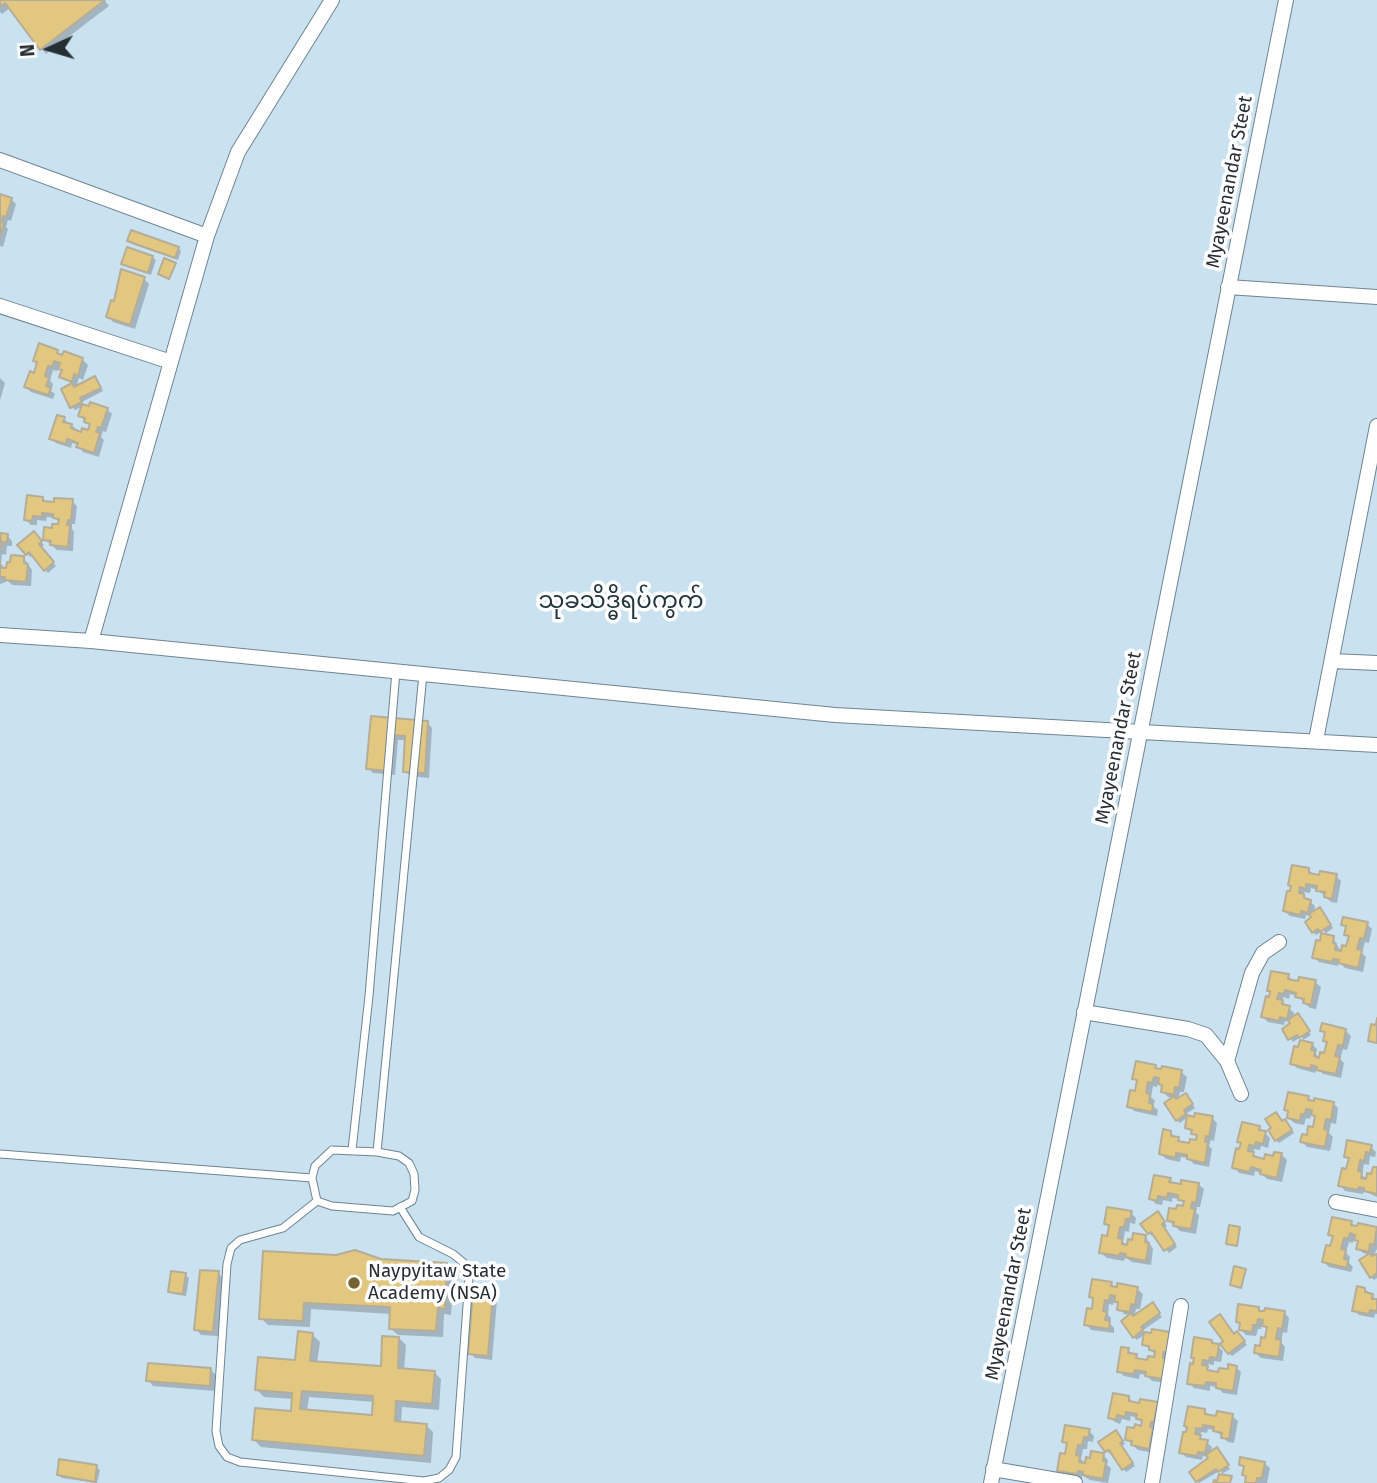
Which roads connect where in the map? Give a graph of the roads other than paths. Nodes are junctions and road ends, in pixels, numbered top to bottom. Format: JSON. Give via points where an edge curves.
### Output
{"nodes":[{"id":1,"x":332,"y":0,"type":"edge"},
{"id":2,"x":1286,"y":0,"type":"edge"},
{"id":3,"x":0,"y":160,"type":"edge"},
{"id":4,"x":207,"y":236,"type":"junction"},
{"id":5,"x":1228,"y":287,"type":"junction"},
{"id":6,"x":1377,"y":297,"type":"edge"},
{"id":7,"x":0,"y":306,"type":"edge"},
{"id":8,"x":171,"y":362,"type":"junction"},
{"id":9,"x":1377,"y":426,"type":"edge"},
{"id":10,"x":0,"y":635,"type":"edge"},
{"id":11,"x":91,"y":641,"type":"junction"},
{"id":12,"x":1332,"y":661,"type":"junction"},
{"id":13,"x":1377,"y":663,"type":"edge"},
{"id":14,"x":396,"y":671,"type":"junction"},
{"id":15,"x":423,"y":674,"type":"junction"},
{"id":16,"x":1139,"y":732,"type":"junction"},
{"id":17,"x":1316,"y":740,"type":"junction"},
{"id":18,"x":1377,"y":745,"type":"edge"},
{"id":19,"x":1279,"y":942,"type":"dead end"},
{"id":20,"x":1084,"y":1012,"type":"junction"},
{"id":21,"x":1227,"y":1061,"type":"junction"},
{"id":22,"x":1241,"y":1094,"type":"dead end"},
{"id":23,"x":352,"y":1150,"type":"junction"},
{"id":24,"x":377,"y":1152,"type":"junction"},
{"id":25,"x":0,"y":1154,"type":"edge"},
{"id":26,"x":312,"y":1178,"type":"junction"},
{"id":27,"x":317,"y":1201,"type":"junction"},
{"id":28,"x":1336,"y":1202,"type":"dead end"},
{"id":29,"x":400,"y":1207,"type":"junction"},
{"id":30,"x":1377,"y":1210,"type":"edge"},
{"id":31,"x":1181,"y":1306,"type":"dead end"},
{"id":32,"x":992,"y":1476,"type":"edge"},
{"id":33,"x":1074,"y":1483,"type":"edge"},
{"id":34,"x":1152,"y":1483,"type":"edge"}],
"edges":[{"from":1,"to":4,"type":"street","via":[[237,152]]},
{"from":2,"to":5,"type":"street","name":"Myayeenandar Steet"},
{"from":3,"to":4,"type":"street"},
{"from":4,"to":8,"type":"street"},
{"from":5,"to":6,"type":"street"},
{"from":5,"to":16,"type":"street","name":"Myayeenandar Steet"},
{"from":7,"to":8,"type":"street"},
{"from":8,"to":11,"type":"street"},
{"from":9,"to":12,"type":"street"},
{"from":10,"to":11,"type":"street"},
{"from":11,"to":14,"type":"street"},
{"from":12,"to":13,"type":"street"},
{"from":12,"to":17,"type":"street"},
{"from":14,"to":15,"type":"street"},
{"from":14,"to":23,"type":"lane"},
{"from":15,"to":16,"type":"street","via":[[835,715]]},
{"from":15,"to":24,"type":"lane"},
{"from":16,"to":17,"type":"street"},
{"from":16,"to":20,"type":"street","name":"Myayeenandar Steet"},
{"from":17,"to":18,"type":"street"},
{"from":19,"to":21,"type":"street","via":[[1263,953],[1252,973]]},
{"from":20,"to":21,"type":"street","via":[[1206,1035]]},
{"from":20,"to":32,"type":"street","name":"Myayeenandar Steet"},
{"from":21,"to":22,"type":"street"},
{"from":23,"to":24,"type":"lane"},
{"from":23,"to":26,"type":"lane","via":[[332,1150],[315,1166]]},
{"from":24,"to":29,"type":"lane","via":[[410,1163],[415,1190],[412,1201]]},
{"from":25,"to":26,"type":"lane"},
{"from":26,"to":27,"type":"lane"},
{"from":27,"to":29,"type":"lane","via":[[393,1211]]},
{"from":27,"to":29,"type":"lane","via":[[283,1227],[240,1240],[231,1248],[216,1431],[219,1446],[240,1462],[424,1481],[439,1478],[456,1457],[469,1278],[464,1263],[419,1237]]},
{"from":28,"to":30,"type":"street"},
{"from":31,"to":34,"type":"street"},
{"from":32,"to":33,"type":"street"}]}
